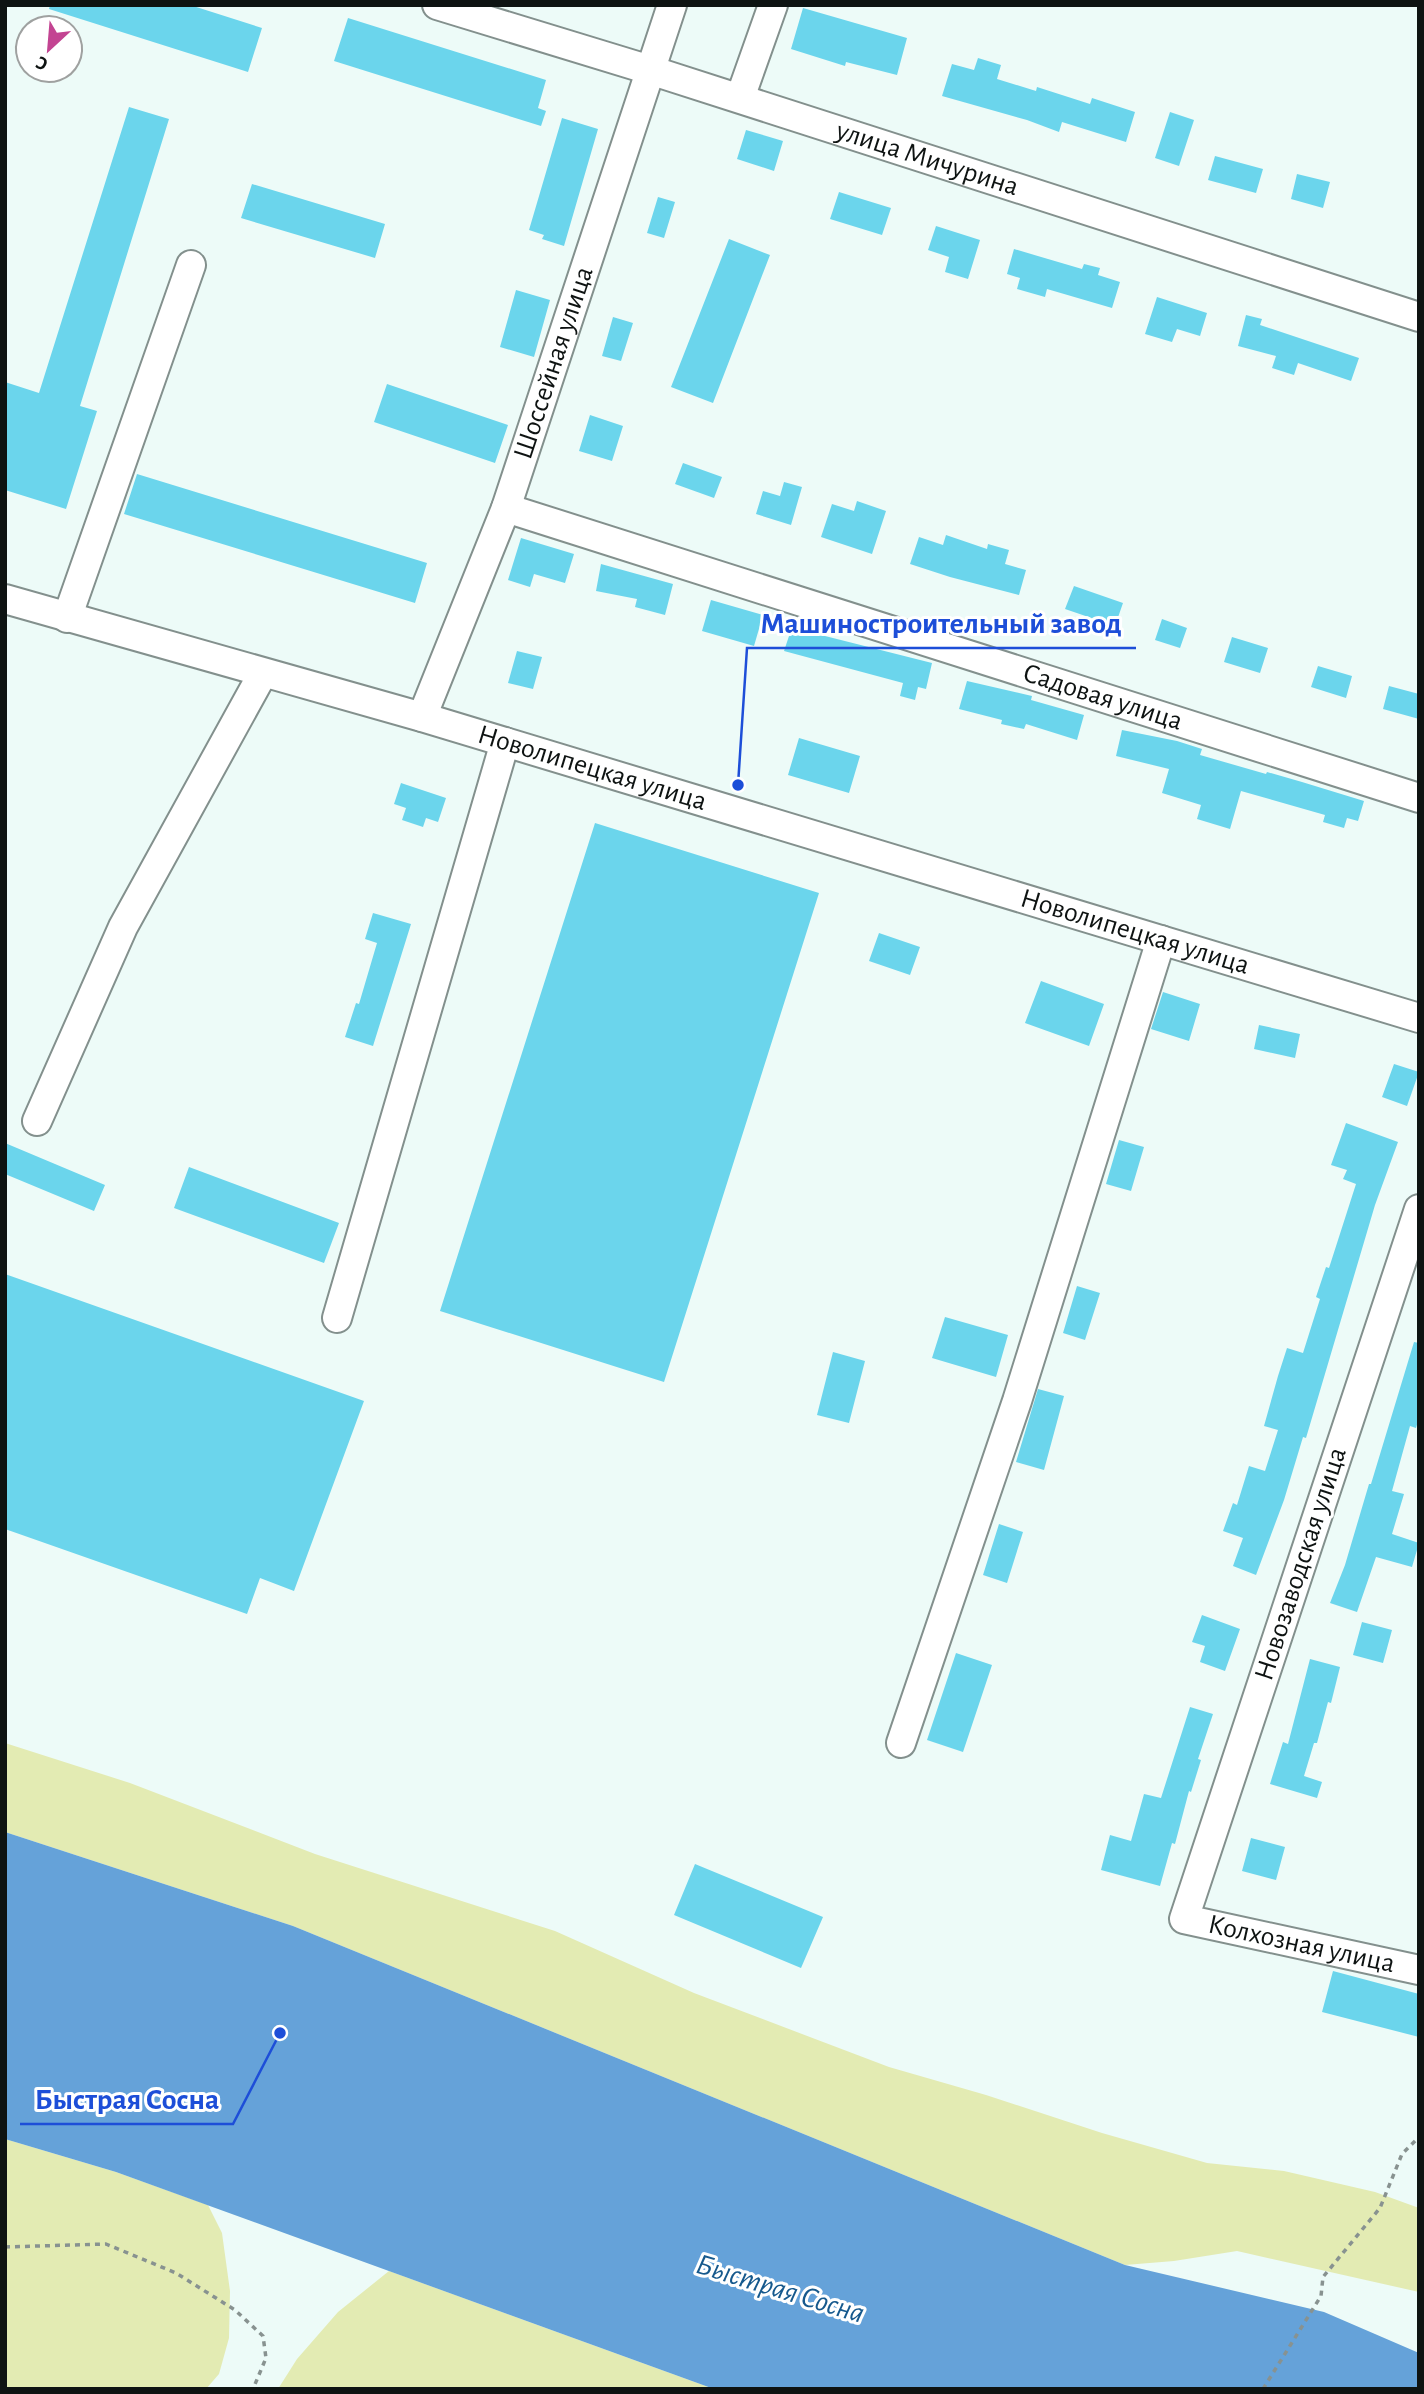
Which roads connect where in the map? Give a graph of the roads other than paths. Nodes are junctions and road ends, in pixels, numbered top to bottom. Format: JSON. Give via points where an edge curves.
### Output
{"nodes":[{"id":1,"x":437,"y":5,"type":"edge"},
{"id":2,"x":672,"y":5,"type":"edge"},
{"id":3,"x":774,"y":5,"type":"edge"},
{"id":4,"x":650,"y":70,"type":"junction"},
{"id":5,"x":740,"y":99,"type":"junction"},
{"id":6,"x":191,"y":265,"type":"dead end"},
{"id":7,"x":1419,"y":317,"type":"edge"},
{"id":8,"x":506,"y":508,"type":"junction"},
{"id":9,"x":5,"y":599,"type":"edge"},
{"id":10,"x":67,"y":618,"type":"junction"},
{"id":11,"x":263,"y":673,"type":"junction"},
{"id":12,"x":422,"y":717,"type":"junction"},
{"id":13,"x":505,"y":742,"type":"junction"},
{"id":14,"x":1419,"y":798,"type":"edge"},
{"id":15,"x":1161,"y":940,"type":"junction"},
{"id":16,"x":1419,"y":1018,"type":"edge"},
{"id":17,"x":37,"y":1121,"type":"dead end"},
{"id":18,"x":1419,"y":1209,"type":"edge"},
{"id":19,"x":337,"y":1318,"type":"dead end"},
{"id":20,"x":901,"y":1743,"type":"dead end"},
{"id":21,"x":1184,"y":1919,"type":"joint"},
{"id":22,"x":1419,"y":1970,"type":"edge"}],
"edges":[{"from":1,"to":4,"type":"street","name":"улица Мичурина"},
{"from":2,"to":4,"type":"street","name":"Шоссейная улица"},
{"from":3,"to":5,"type":"street"},
{"from":4,"to":5,"type":"street","name":"улица Мичурина"},
{"from":4,"to":8,"type":"street","name":"Шоссейная улица"},
{"from":5,"to":7,"type":"street","name":"улица Мичурина"},
{"from":6,"to":10,"type":"street"},
{"from":8,"to":12,"type":"street","name":"Шоссейная улица"},
{"from":8,"to":14,"type":"street","name":"Садовая улица"},
{"from":9,"to":10,"type":"street","name":"Новолипецкая улица"},
{"from":10,"to":11,"type":"street","name":"Новолипецкая улица"},
{"from":11,"to":12,"type":"street","name":"Новолипецкая улица"},
{"from":11,"to":17,"type":"street","via":[[123,927]]},
{"from":12,"to":13,"type":"street","name":"Новолипецкая улица"},
{"from":13,"to":15,"type":"street","name":"Новолипецкая улица"},
{"from":13,"to":19,"type":"street"},
{"from":15,"to":16,"type":"street","name":"Новолипецкая улица"},
{"from":15,"to":20,"type":"street","via":[[1017,1401]]},
{"from":18,"to":21,"type":"street","name":"Новозаводская улица"},
{"from":21,"to":22,"type":"street","name":"Колхозная улица"}]}
